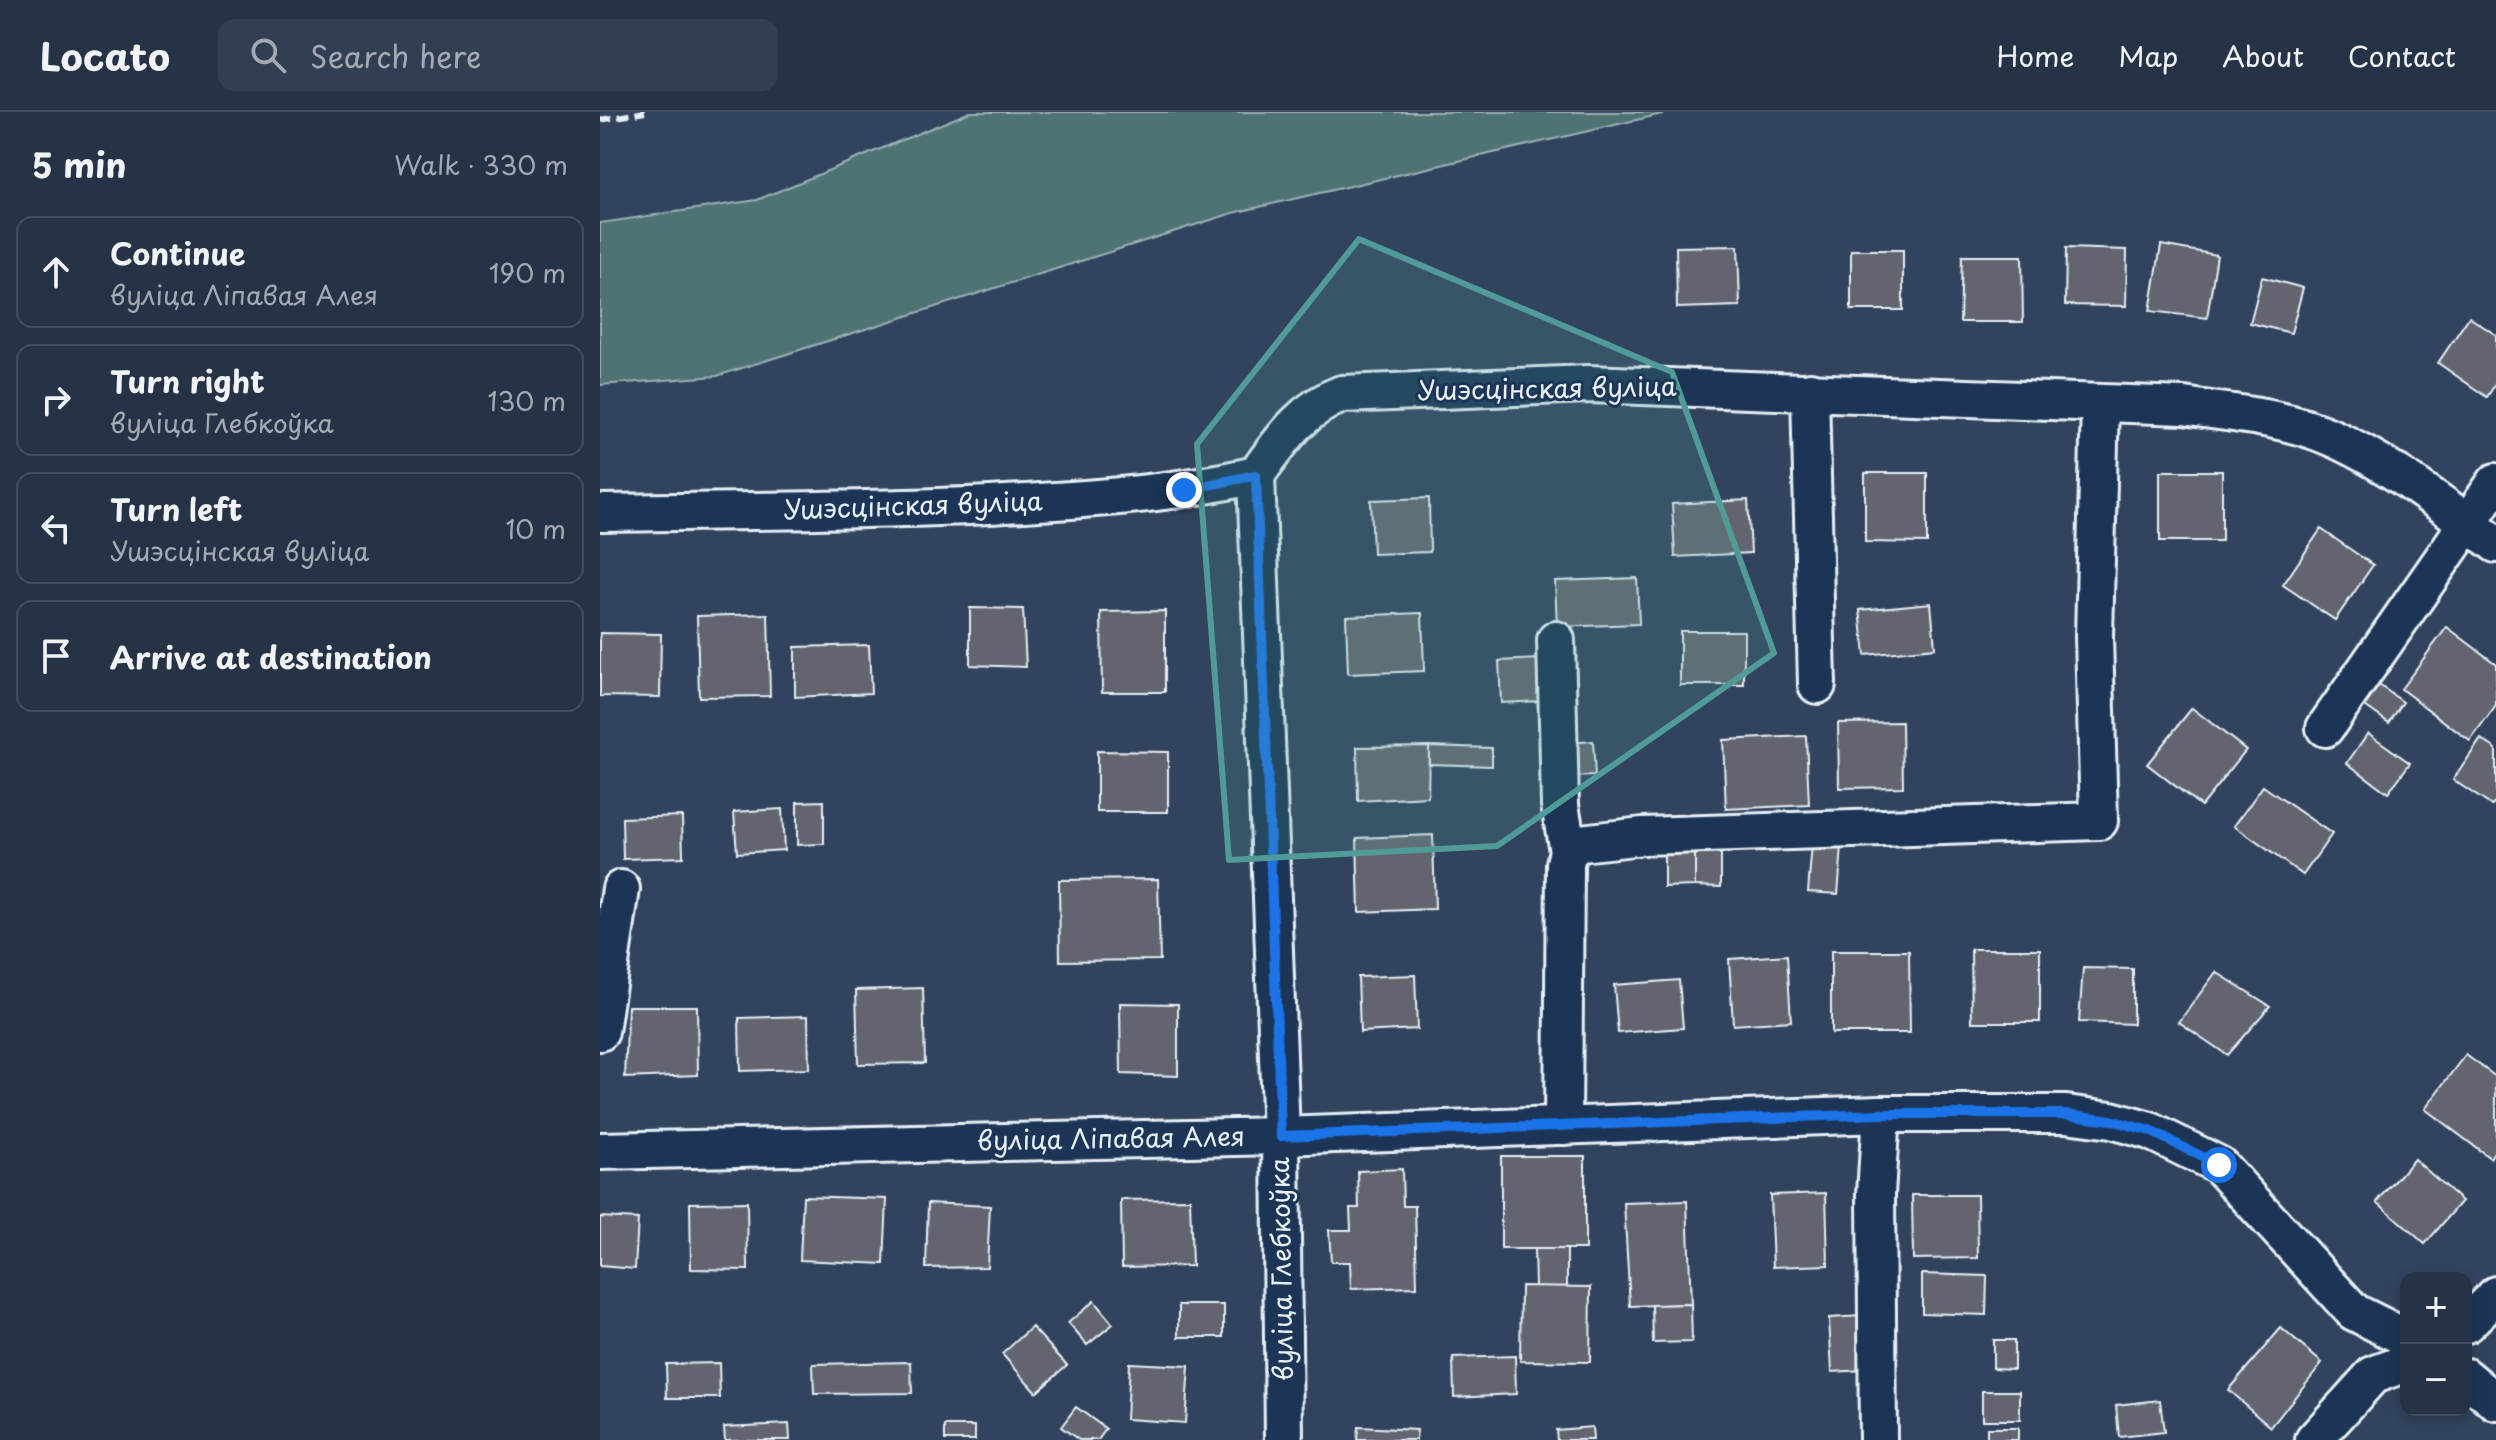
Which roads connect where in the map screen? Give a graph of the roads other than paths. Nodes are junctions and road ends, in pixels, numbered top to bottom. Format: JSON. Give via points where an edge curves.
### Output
{"nodes":[{"id":1,"x":1810,"y":391,"type":"junction"},
{"id":2,"x":2100,"y":403,"type":"junction"},
{"id":3,"x":1256,"y":475,"type":"junction"},
{"id":4,"x":2496,"y":482,"type":"edge"},
{"id":5,"x":600,"y":513,"type":"edge"},
{"id":6,"x":2467,"y":522,"type":"junction"},
{"id":7,"x":2496,"y":544,"type":"edge"},
{"id":8,"x":1556,"y":640,"type":"dead end"},
{"id":9,"x":1817,"y":685,"type":"dead end"},
{"id":10,"x":2325,"y":728,"type":"dead end"},
{"id":11,"x":1568,"y":851,"type":"junction"},
{"id":12,"x":621,"y":889,"type":"dead end"},
{"id":13,"x":600,"y":1032,"type":"edge"},
{"id":14,"x":1881,"y":1114,"type":"junction"},
{"id":15,"x":1563,"y":1126,"type":"junction"},
{"id":16,"x":1281,"y":1136,"type":"junction"},
{"id":17,"x":600,"y":1151,"type":"edge"},
{"id":18,"x":2496,"y":1295,"type":"edge"},
{"id":19,"x":2472,"y":1318,"type":"edge"},
{"id":20,"x":2400,"y":1335,"type":"edge"},
{"id":21,"x":2400,"y":1365,"type":"edge"},
{"id":22,"x":2472,"y":1382,"type":"edge"},
{"id":23,"x":2496,"y":1402,"type":"edge"},
{"id":24,"x":1284,"y":1440,"type":"edge"},
{"id":25,"x":1878,"y":1440,"type":"edge"},
{"id":26,"x":2314,"y":1440,"type":"edge"}],
"edges":[{"from":1,"to":2,"type":"street","name":"Ушэсцінская вуліца"},
{"from":1,"to":3,"type":"street","name":"Ушэсцінская вуліца","via":[[1588,384],[1342,394],[1320,402],[1294,423]]},
{"from":1,"to":9,"type":"street"},
{"from":2,"to":6,"type":"street","name":"Ушэсцінская вуліца","via":[[2184,406],[2312,430],[2350,446]]},
{"from":2,"to":11,"type":"street","via":[[2094,637],[2099,821],[1643,836],[1580,843]]},
{"from":3,"to":5,"type":"street","name":"Ушэсцінская вуліца","via":[[1184,490],[1085,500],[908,509]]},
{"from":3,"to":16,"type":"street","name":"вуліца Глебкоўка"},
{"from":4,"to":6,"type":"street"},
{"from":6,"to":7,"type":"street","name":"Ушэсцінская вуліца"},
{"from":6,"to":10,"type":"street"},
{"from":8,"to":11,"type":"street","via":[[1560,805]]},
{"from":11,"to":15,"type":"street"},
{"from":12,"to":13,"type":"street"},
{"from":14,"to":15,"type":"street","name":"вуліца Ліпавая Алея"},
{"from":14,"to":20,"type":"street","name":"вуліца Ліпавая Алея","via":[[2066,1114],[2150,1131],[2219,1165],[2354,1312]]},
{"from":14,"to":25,"type":"street","via":[[1876,1194]]},
{"from":15,"to":16,"type":"street","name":"вуліца Ліпавая Алея"},
{"from":16,"to":17,"type":"street","name":"вуліца Ліпавая Алея"},
{"from":16,"to":24,"type":"street","name":"вуліца Глебкоўка"},
{"from":18,"to":19,"type":"street"},
{"from":21,"to":26,"type":"street","via":[[2373,1375]]},
{"from":22,"to":23,"type":"street"}]}
